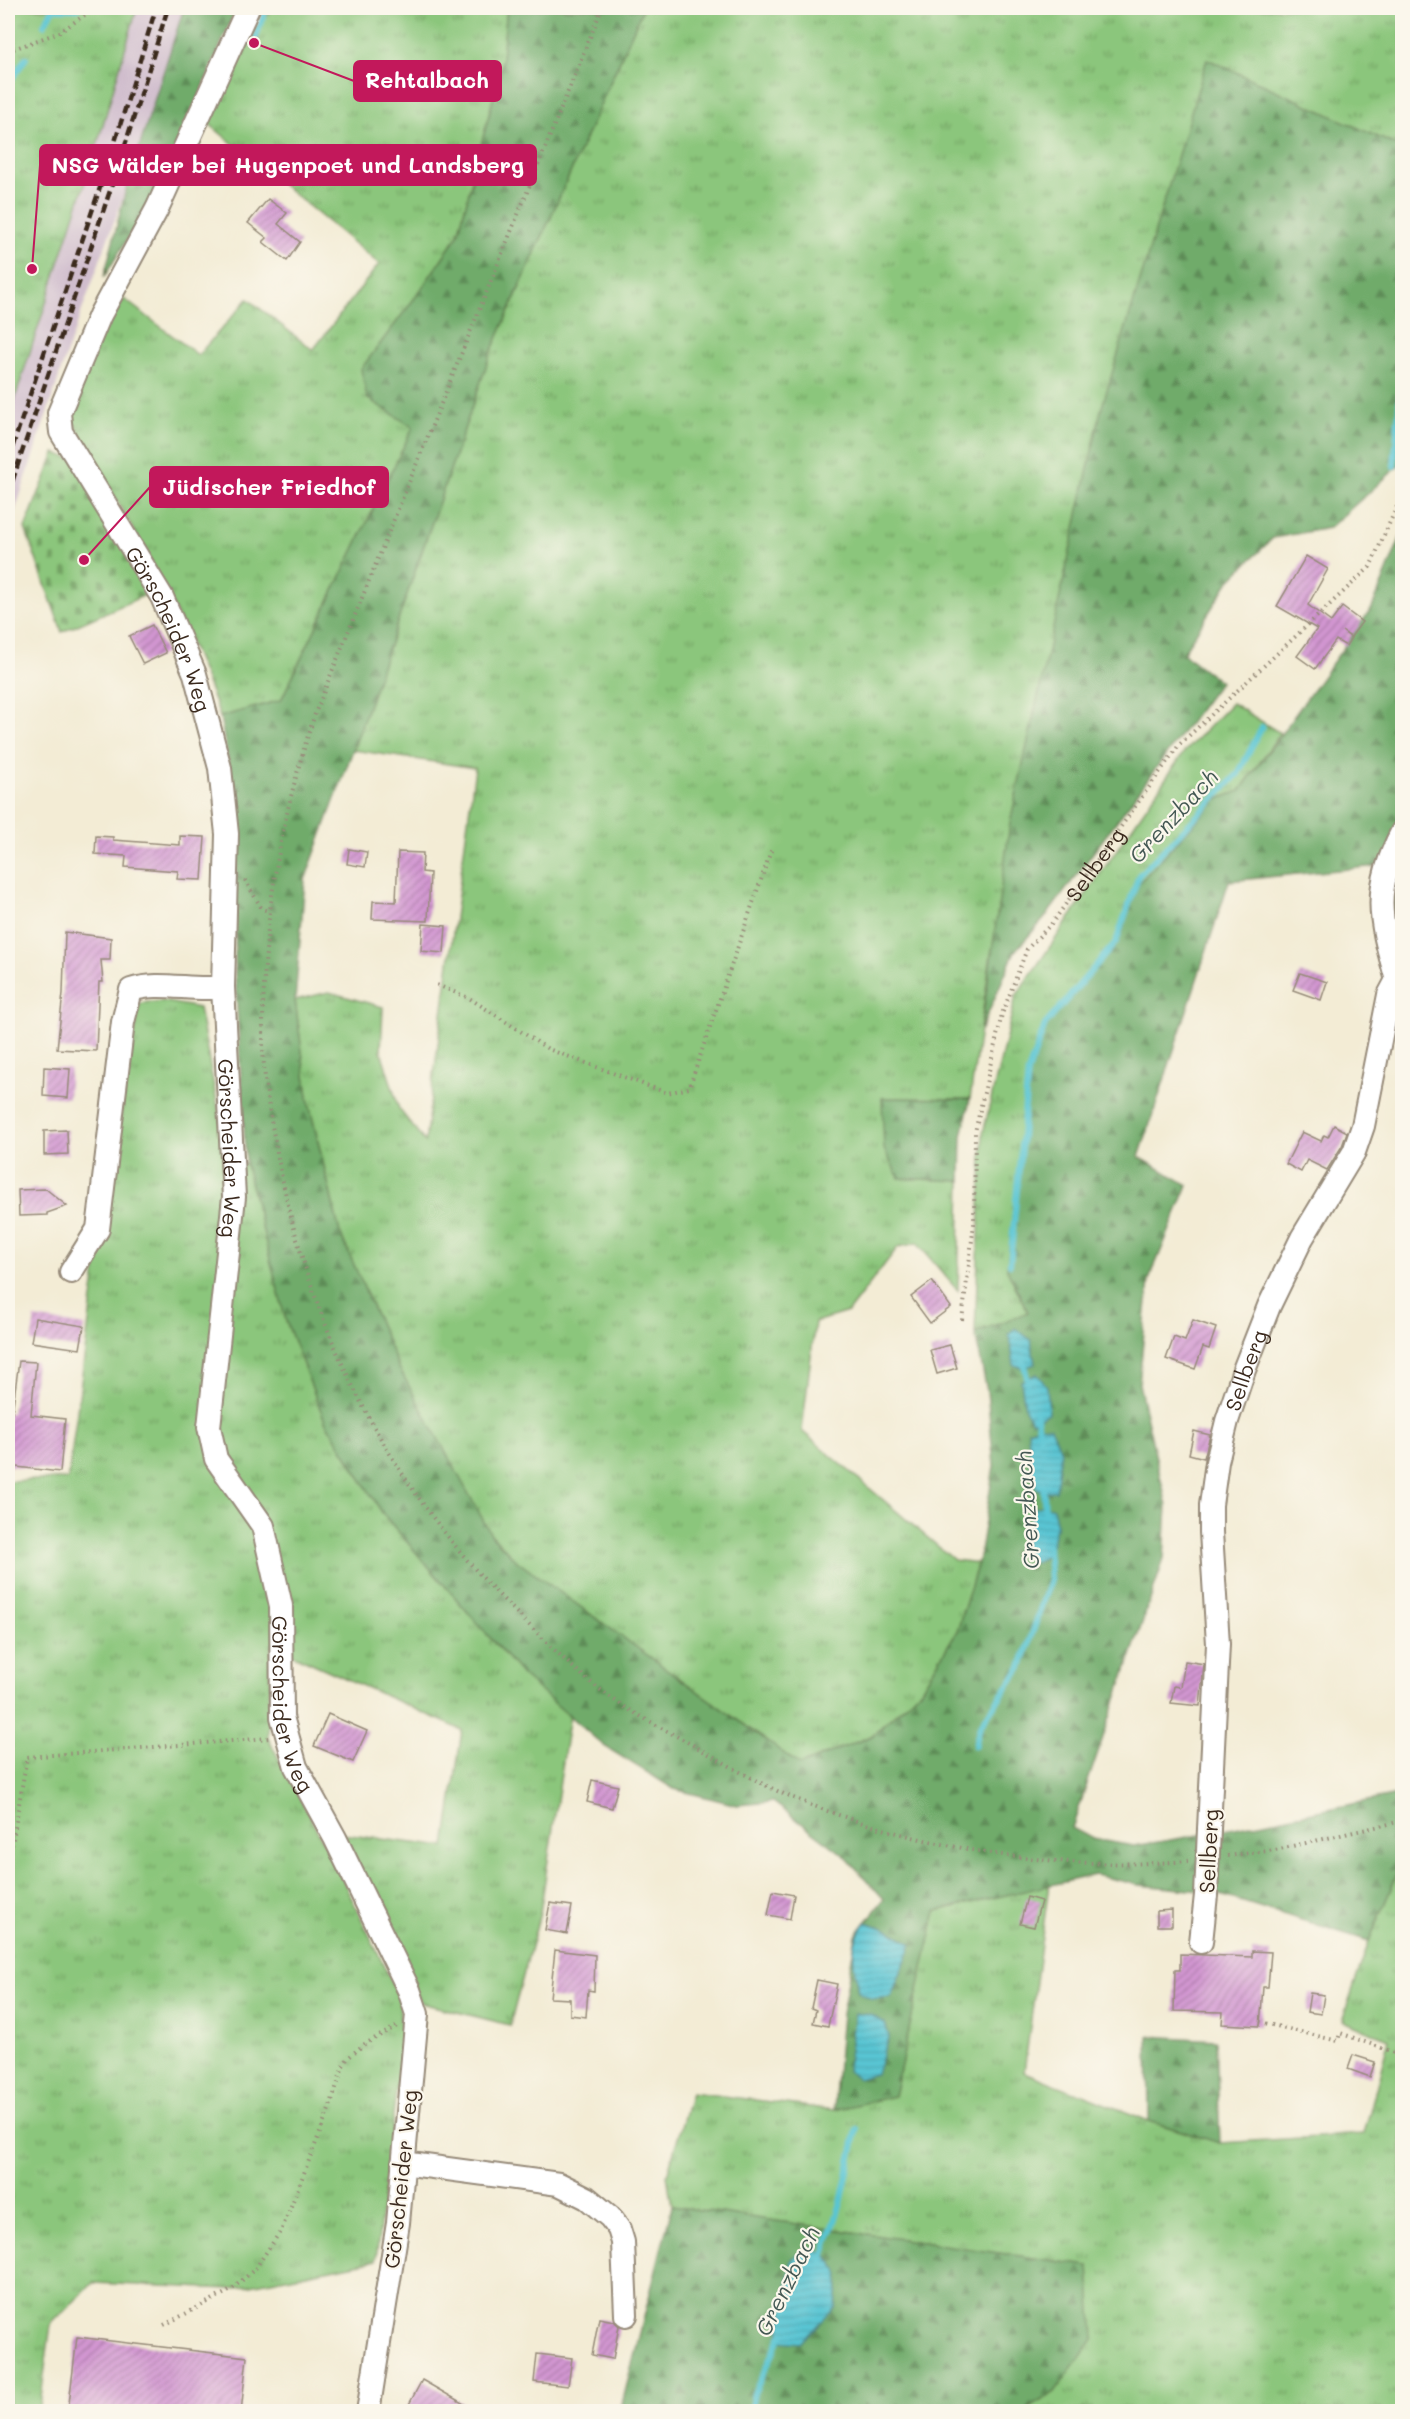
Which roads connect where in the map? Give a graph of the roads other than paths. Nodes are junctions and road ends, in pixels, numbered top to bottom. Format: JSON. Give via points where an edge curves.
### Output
{"nodes":[{"id":1,"x":248,"y":8,"type":"edge"},
{"id":2,"x":1402,"y":832,"type":"edge"},
{"id":3,"x":223,"y":987,"type":"junction"},
{"id":4,"x":71,"y":1272,"type":"dead end"},
{"id":5,"x":1202,"y":1942,"type":"dead end"},
{"id":6,"x":403,"y":2163,"type":"junction"},
{"id":7,"x":626,"y":2314,"type":"dead end"},
{"id":8,"x":368,"y":2412,"type":"edge"}],
"edges":[{"from":1,"to":3,"type":"street","name":"Görscheider Weg","via":[[157,209],[100,315],[59,413],[61,432],[162,597],[195,674],[220,768],[227,834]]},
{"from":2,"to":5,"type":"street","name":"Sellberg","bridge":true,"via":[[1380,900],[1383,932],[1397,980],[1389,995],[1359,1139],[1348,1165],[1302,1238],[1269,1306],[1234,1400],[1217,1462],[1211,1532],[1218,1644]]},
{"from":3,"to":4,"type":"street","via":[[143,986],[131,990],[123,1022],[98,1229]]},
{"from":3,"to":6,"type":"street","name":"Görscheider Weg","via":[[234,1197],[209,1427],[216,1459],[263,1526],[281,1606],[282,1717],[296,1767],[335,1838],[417,2014]]},
{"from":6,"to":7,"type":"street","via":[[559,2184],[587,2198],[619,2229]]},
{"from":6,"to":8,"type":"street","name":"Görscheider Weg","via":[[398,2223]]}]}
